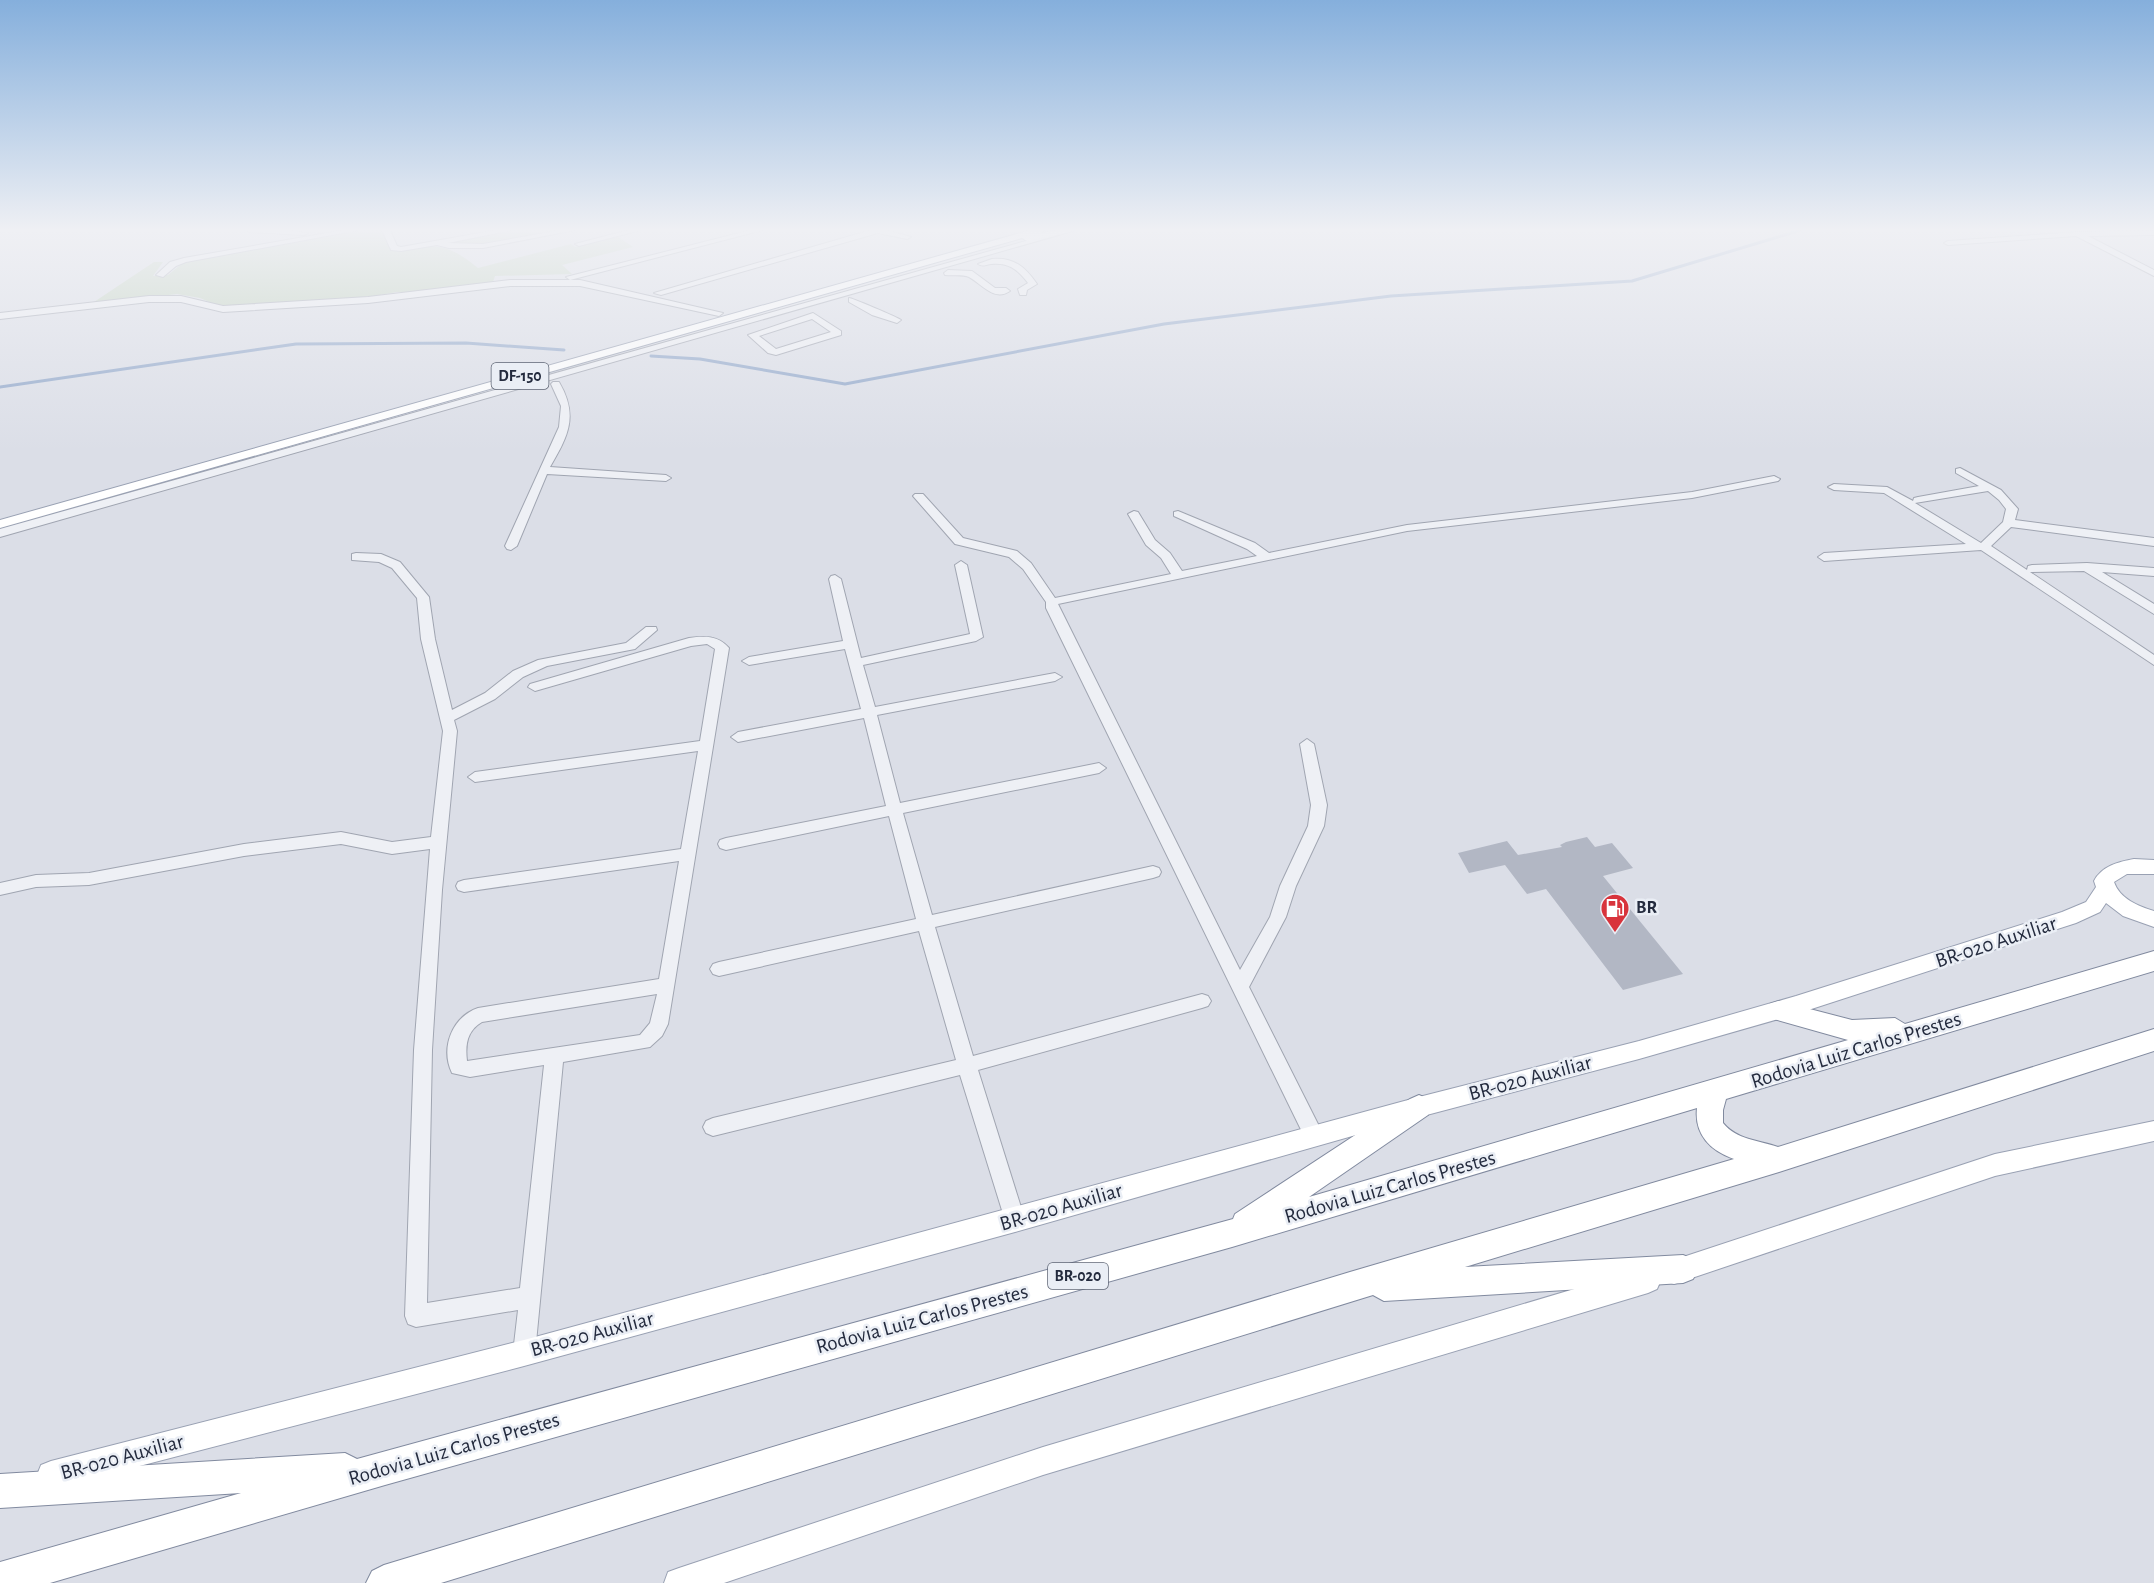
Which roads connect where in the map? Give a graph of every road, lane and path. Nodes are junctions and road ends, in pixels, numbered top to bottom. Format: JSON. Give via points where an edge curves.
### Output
{"nodes":[{"id":1,"x":110,"y":304,"type":"edge"},
{"id":2,"x":201,"y":304,"type":"edge"},
{"id":3,"x":306,"y":304,"type":"edge"},
{"id":4,"x":674,"y":304,"type":"edge"},
{"id":5,"x":755,"y":304,"type":"edge"},
{"id":6,"x":779,"y":304,"type":"edge"},
{"id":7,"x":810,"y":304,"type":"edge"},
{"id":8,"x":840,"y":304,"type":"edge"},
{"id":9,"x":859,"y":304,"type":"edge"},
{"id":10,"x":719,"y":314,"type":"junction"},
{"id":11,"x":0,"y":318,"type":"edge"},
{"id":12,"x":897,"y":320,"type":"dead end"},
{"id":13,"x":778,"y":323,"type":"junction"},
{"id":14,"x":739,"y":324,"type":"junction"},
{"id":15,"x":618,"y":358,"type":"junction"},
{"id":16,"x":556,"y":384,"type":"junction"},
{"id":17,"x":515,"y":388,"type":"junction"},
{"id":18,"x":543,"y":470,"type":"junction"},
{"id":19,"x":1960,"y":471,"type":"dead end"},
{"id":20,"x":666,"y":478,"type":"dead end"},
{"id":21,"x":1774,"y":479,"type":"dead end"},
{"id":22,"x":1834,"y":487,"type":"dead end"},
{"id":23,"x":1987,"y":488,"type":"junction"},
{"id":24,"x":918,"y":496,"type":"dead end"},
{"id":25,"x":1918,"y":500,"type":"dead end"},
{"id":26,"x":1134,"y":514,"type":"dead end"},
{"id":27,"x":1178,"y":514,"type":"dead end"},
{"id":28,"x":0,"y":515,"type":"edge"},
{"id":29,"x":2008,"y":523,"type":"junction"},
{"id":30,"x":0,"y":524,"type":"edge"},
{"id":31,"x":0,"y":533,"type":"edge"},
{"id":32,"x":2154,"y":542,"type":"edge"},
{"id":33,"x":511,"y":546,"type":"dead end"},
{"id":34,"x":1981,"y":547,"type":"junction"},
{"id":35,"x":356,"y":557,"type":"dead end"},
{"id":36,"x":1267,"y":557,"type":"junction"},
{"id":37,"x":1824,"y":557,"type":"dead end"},
{"id":38,"x":961,"y":565,"type":"dead end"},
{"id":39,"x":2087,"y":567,"type":"junction"},
{"id":40,"x":2032,"y":569,"type":"dead end"},
{"id":41,"x":2154,"y":572,"type":"edge"},
{"id":42,"x":1178,"y":575,"type":"junction"},
{"id":43,"x":835,"y":579,"type":"dead end"},
{"id":44,"x":1052,"y":602,"type":"junction"},
{"id":45,"x":2154,"y":610,"type":"edge"},
{"id":46,"x":651,"y":630,"type":"dead end"},
{"id":47,"x":849,"y":644,"type":"junction"},
{"id":48,"x":749,"y":661,"type":"dead end"},
{"id":49,"x":2154,"y":661,"type":"edge"},
{"id":50,"x":855,"y":663,"type":"junction"},
{"id":51,"x":1055,"y":677,"type":"dead end"},
{"id":52,"x":535,"y":687,"type":"dead end"},
{"id":53,"x":869,"y":711,"type":"junction"},
{"id":54,"x":447,"y":718,"type":"junction"},
{"id":55,"x":738,"y":737,"type":"dead end"},
{"id":56,"x":1307,"y":744,"type":"dead end"},
{"id":57,"x":704,"y":745,"type":"junction"},
{"id":58,"x":1100,"y":768,"type":"dead end"},
{"id":59,"x":475,"y":777,"type":"dead end"},
{"id":60,"x":895,"y":810,"type":"junction"},
{"id":61,"x":439,"y":842,"type":"junction"},
{"id":62,"x":726,"y":844,"type":"dead end"},
{"id":63,"x":689,"y":854,"type":"junction"},
{"id":64,"x":2154,"y":867,"type":"edge"},
{"id":65,"x":1153,"y":872,"type":"dead end"},
{"id":66,"x":464,"y":886,"type":"dead end"},
{"id":67,"x":2106,"y":888,"type":"junction"},
{"id":68,"x":0,"y":889,"type":"edge"},
{"id":69,"x":2154,"y":919,"type":"edge"},
{"id":70,"x":926,"y":921,"type":"junction"},
{"id":71,"x":2154,"y":961,"type":"edge"},
{"id":72,"x":719,"y":969,"type":"dead end"},
{"id":73,"x":667,"y":985,"type":"junction"},
{"id":74,"x":1240,"y":987,"type":"junction"},
{"id":75,"x":1202,"y":1001,"type":"dead end"},
{"id":76,"x":1779,"y":1011,"type":"junction"},
{"id":77,"x":1929,"y":1027,"type":"junction"},
{"id":78,"x":2154,"y":1040,"type":"edge"},
{"id":79,"x":554,"y":1058,"type":"junction"},
{"id":80,"x":966,"y":1066,"type":"junction"},
{"id":81,"x":1714,"y":1093,"type":"junction"},
{"id":82,"x":1419,"y":1107,"type":"junction"},
{"id":83,"x":712,"y":1127,"type":"dead end"},
{"id":84,"x":2154,"y":1131,"type":"edge"},
{"id":85,"x":1314,"y":1136,"type":"junction"},
{"id":86,"x":1779,"y":1159,"type":"junction"},
{"id":87,"x":1015,"y":1220,"type":"junction"},
{"id":88,"x":1232,"y":1233,"type":"junction"},
{"id":89,"x":1683,"y":1269,"type":"junction"},
{"id":90,"x":1350,"y":1287,"type":"junction"},
{"id":91,"x":530,"y":1297,"type":"junction"},
{"id":92,"x":524,"y":1353,"type":"junction"},
{"id":93,"x":385,"y":1468,"type":"junction"},
{"id":94,"x":0,"y":1490,"type":"edge"},
{"id":95,"x":0,"y":1580,"type":"edge"},
{"id":96,"x":384,"y":1583,"type":"edge"},
{"id":97,"x":679,"y":1583,"type":"edge"}],
"edges":[{"from":1,"to":11,"type":"street"},
{"from":2,"to":3,"type":"street","via":[[223,309]]},
{"from":4,"to":10,"type":"street"},
{"from":5,"to":10,"type":"main road","number":"DF-150"},
{"from":6,"to":30,"type":"main road","number":"DF-150"},
{"from":7,"to":14,"type":"street"},
{"from":8,"to":13,"type":"street"},
{"from":9,"to":12,"type":"street"},
{"from":10,"to":28,"type":"main road","number":"DF-150"},
{"from":13,"to":13,"type":"street","via":[[816,317],[838,332],[776,352],[753,334]]},
{"from":13,"to":14,"type":"street","via":[[751,327]]},
{"from":14,"to":15,"type":"street"},
{"from":15,"to":16,"type":"street","via":[[593,375]]},
{"from":15,"to":17,"type":"street"},
{"from":16,"to":17,"type":"street"},
{"from":16,"to":18,"type":"street","via":[[564,399],[566,415],[556,447]]},
{"from":17,"to":31,"type":"street"},
{"from":18,"to":20,"type":"street"},
{"from":18,"to":33,"type":"street"},
{"from":19,"to":23,"type":"street"},
{"from":21,"to":36,"type":"street","via":[[1692,495],[1407,528]]},
{"from":22,"to":34,"type":"street","via":[[1887,490]]},
{"from":23,"to":25,"type":"street"},
{"from":23,"to":29,"type":"street","via":[[2009,503],[2012,509]]},
{"from":24,"to":44,"type":"street","via":[[959,541],[1013,554],[1027,566]]},
{"from":26,"to":42,"type":"street","via":[[1149,542],[1166,556]]},
{"from":27,"to":36,"type":"street"},
{"from":29,"to":32,"type":"street"},
{"from":29,"to":34,"type":"street"},
{"from":34,"to":37,"type":"street"},
{"from":34,"to":49,"type":"street"},
{"from":35,"to":54,"type":"street","via":[[381,558],[396,565],[423,597],[428,639]]},
{"from":36,"to":42,"type":"street"},
{"from":38,"to":50,"type":"street","via":[[976,637]]},
{"from":39,"to":40,"type":"street"},
{"from":39,"to":41,"type":"street"},
{"from":39,"to":45,"type":"street"},
{"from":42,"to":44,"type":"street"},
{"from":43,"to":47,"type":"street"},
{"from":44,"to":74,"type":"street","via":[[1082,672]]},
{"from":46,"to":54,"type":"street","via":[[630,646],[543,663]]},
{"from":47,"to":48,"type":"street"},
{"from":47,"to":50,"type":"street"},
{"from":50,"to":53,"type":"street"},
{"from":51,"to":53,"type":"street"},
{"from":52,"to":57,"type":"street","via":[[689,642],[716,641],[722,655]]},
{"from":53,"to":55,"type":"street"},
{"from":53,"to":60,"type":"street"},
{"from":54,"to":61,"type":"street","via":[[450,731]]},
{"from":56,"to":74,"type":"street","via":[[1320,805],[1316,826],[1278,917]]},
{"from":57,"to":59,"type":"street"},
{"from":57,"to":63,"type":"street"},
{"from":58,"to":60,"type":"street"},
{"from":60,"to":62,"type":"street"},
{"from":60,"to":70,"type":"street"},
{"from":61,"to":68,"type":"street","via":[[392,848],[341,838],[244,850],[89,879],[36,881]]},
{"from":61,"to":91,"type":"street","via":[[423,1050],[416,1316]]},
{"from":63,"to":66,"type":"street"},
{"from":63,"to":73,"type":"street"},
{"from":64,"to":67,"type":"main road","name":"BR-020 Auxiliar","via":[[2137,866],[2110,873],[2104,881]]},
{"from":65,"to":70,"type":"street"},
{"from":67,"to":69,"type":"main road","via":[[2125,908]]},
{"from":67,"to":76,"type":"main road","name":"BR-020 Auxiliar","via":[[2093,907],[2069,918]]},
{"from":70,"to":72,"type":"street"},
{"from":70,"to":80,"type":"street"},
{"from":71,"to":77,"type":"highway","name":"Rodovia Luiz Carlos Prestes","number":"BR-020"},
{"from":73,"to":79,"type":"street","via":[[654,1036],[644,1042]]},
{"from":73,"to":79,"type":"street","via":[[478,1015],[460,1029],[459,1067],[470,1069]]},
{"from":74,"to":85,"type":"street"},
{"from":75,"to":80,"type":"street"},
{"from":76,"to":77,"type":"highway","via":[[1852,1031]]},
{"from":76,"to":82,"type":"main road","name":"BR-020 Auxiliar"},
{"from":77,"to":81,"type":"highway","name":"Rodovia Luiz Carlos Prestes","number":"BR-020"},
{"from":78,"to":86,"type":"highway"},
{"from":79,"to":91,"type":"street"},
{"from":80,"to":83,"type":"street"},
{"from":80,"to":87,"type":"street"},
{"from":81,"to":86,"type":"highway","via":[[1708,1116],[1716,1137],[1743,1152]]},
{"from":81,"to":88,"type":"highway","name":"Rodovia Luiz Carlos Prestes","number":"BR-020"},
{"from":82,"to":85,"type":"main road","name":"BR-020 Auxiliar"},
{"from":82,"to":88,"type":"highway"},
{"from":84,"to":89,"type":"main road","via":[[1995,1165]]},
{"from":85,"to":87,"type":"main road","name":"BR-020 Auxiliar"},
{"from":86,"to":90,"type":"highway"},
{"from":87,"to":92,"type":"main road","name":"BR-020 Auxiliar"},
{"from":88,"to":93,"type":"highway","name":"Rodovia Luiz Carlos Prestes","number":"BR-020"},
{"from":89,"to":90,"type":"highway"},
{"from":89,"to":97,"type":"main road","via":[[1043,1461]]},
{"from":90,"to":96,"type":"highway"},
{"from":91,"to":92,"type":"street"},
{"from":92,"to":94,"type":"main road","name":"BR-020 Auxiliar"},
{"from":93,"to":94,"type":"highway"},
{"from":93,"to":95,"type":"highway","name":"Rodovia Luiz Carlos Prestes","number":"BR-020"}]}
